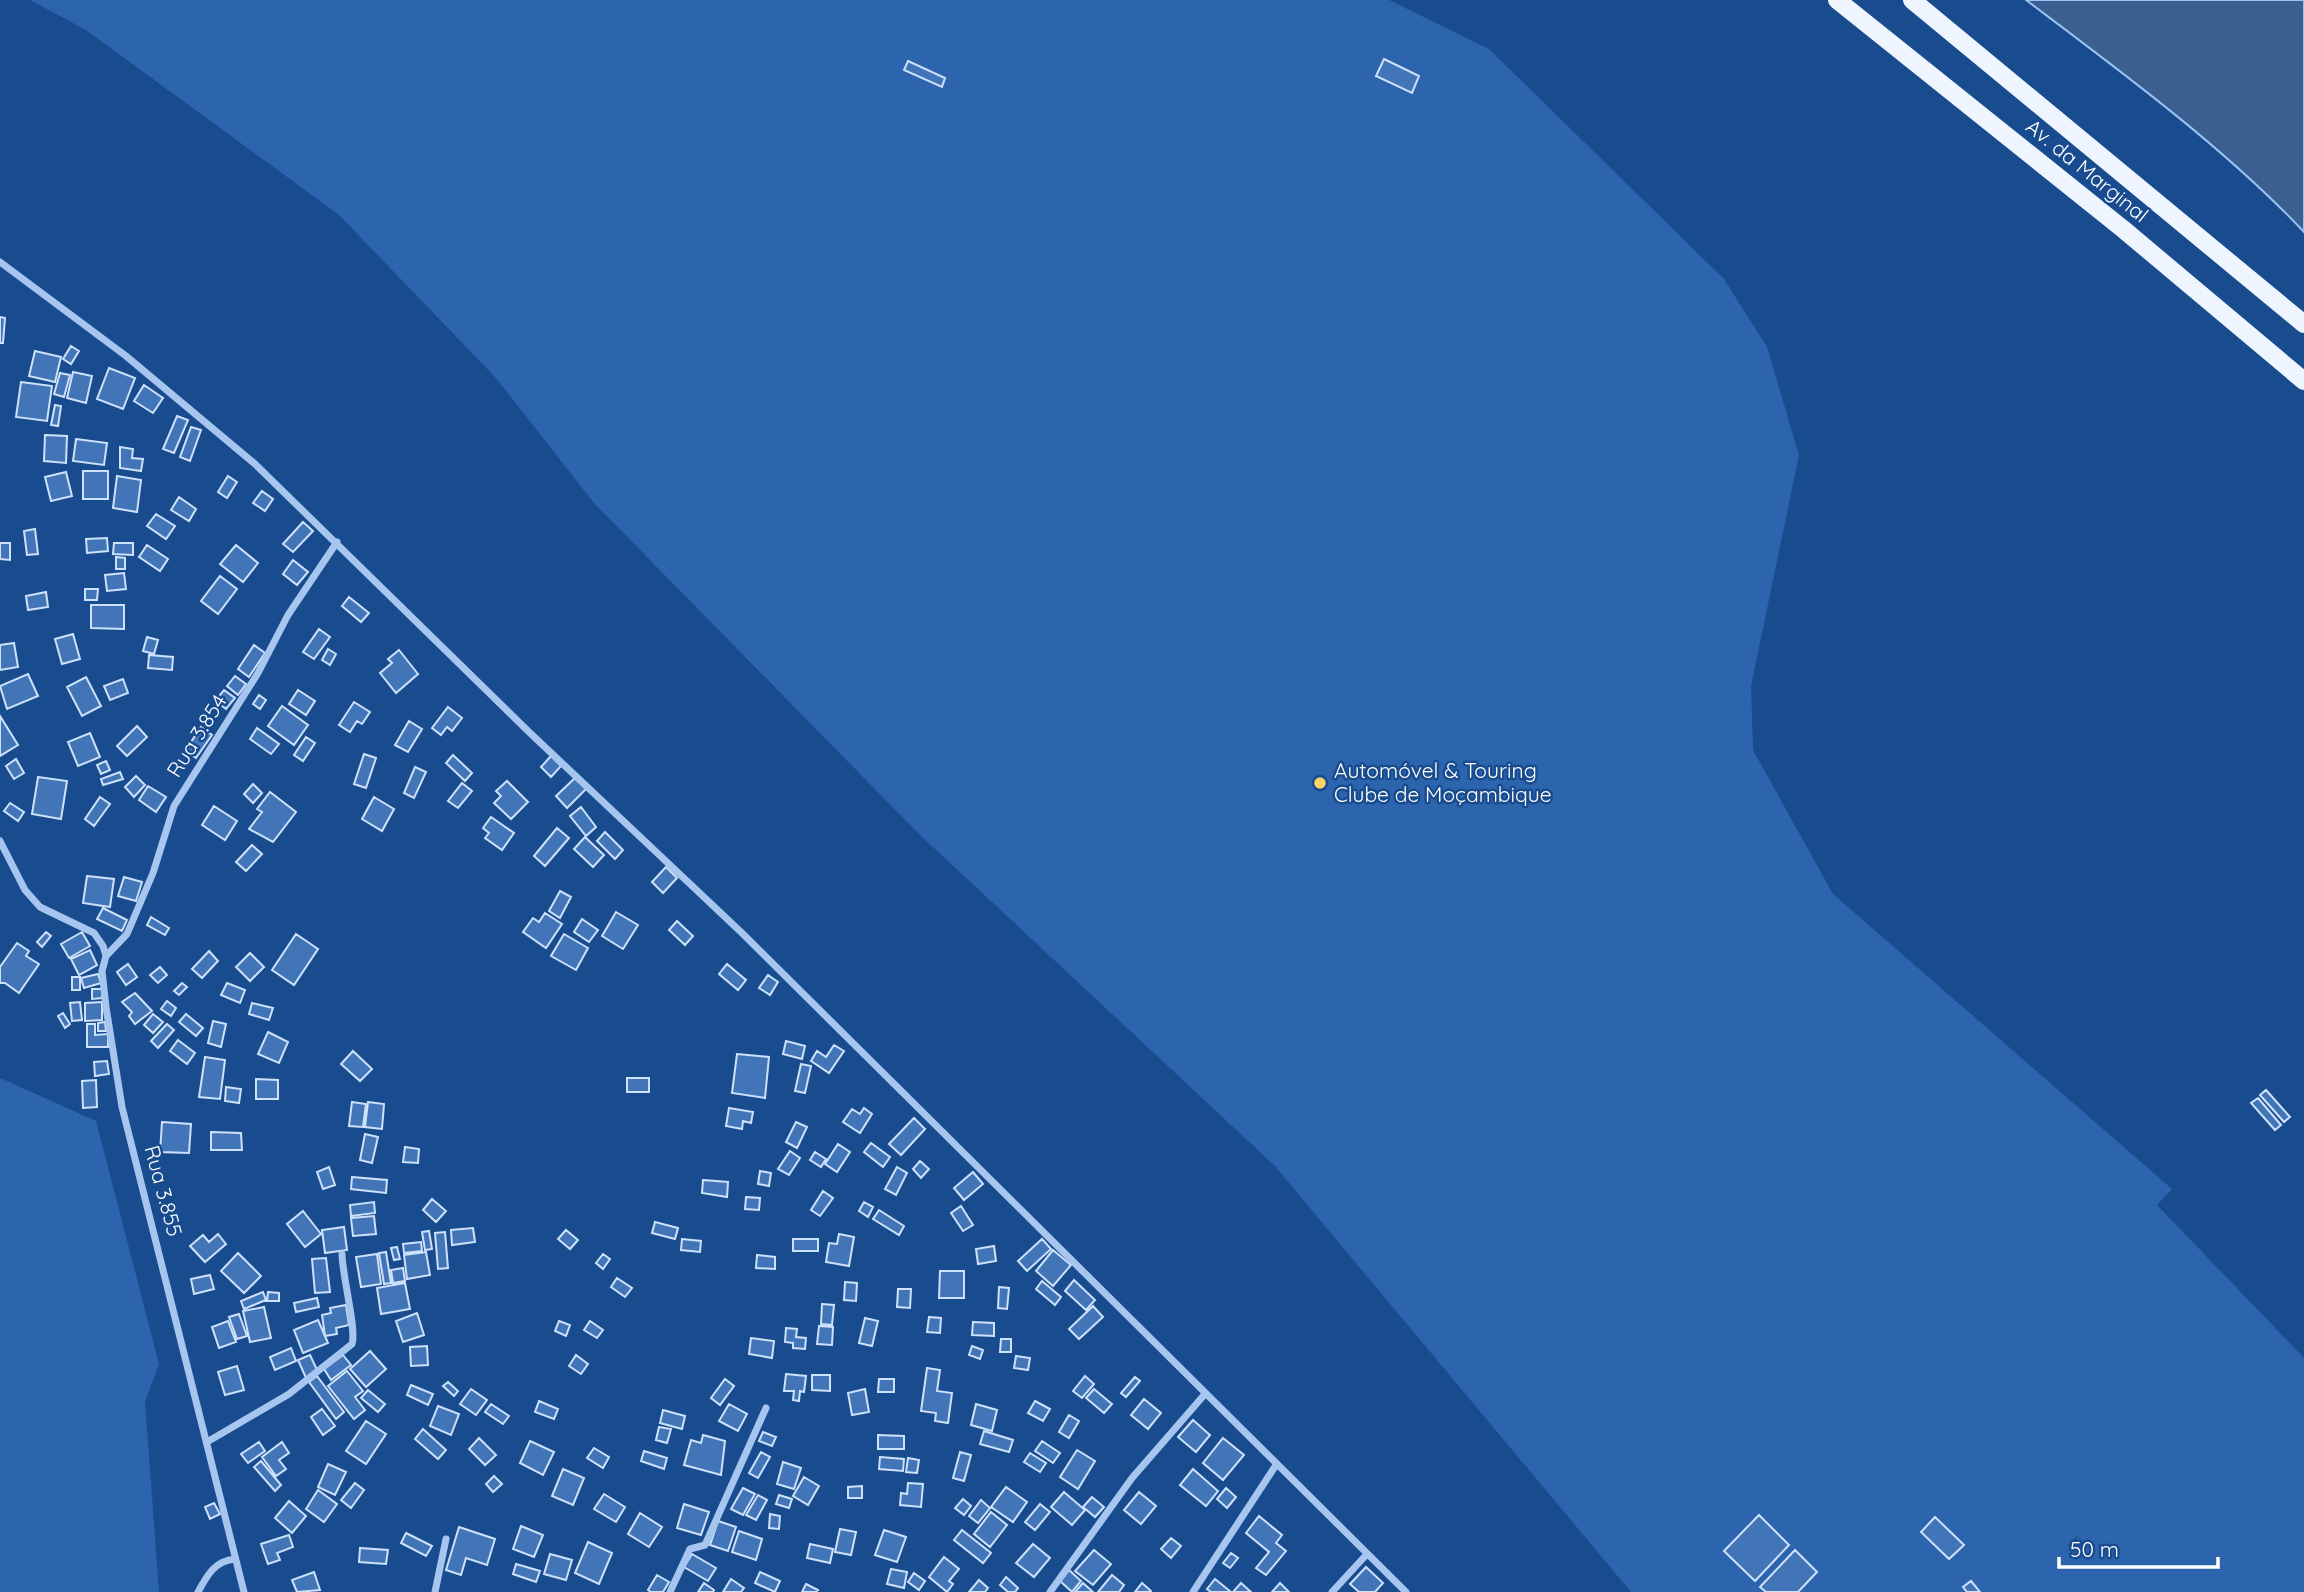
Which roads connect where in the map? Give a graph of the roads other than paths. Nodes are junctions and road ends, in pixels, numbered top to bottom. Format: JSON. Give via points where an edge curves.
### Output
{"nodes":[{"id":1,"x":1837,"y":0,"type":"edge"},
{"id":2,"x":1912,"y":0,"type":"edge"},
{"id":3,"x":0,"y":262,"type":"edge"},
{"id":4,"x":2304,"y":324,"type":"edge"},
{"id":5,"x":2304,"y":381,"type":"edge"},
{"id":6,"x":337,"y":542,"type":"junction"},
{"id":7,"x":0,"y":841,"type":"edge"},
{"id":8,"x":106,"y":956,"type":"junction"},
{"id":9,"x":342,"y":1254,"type":"dead end"},
{"id":10,"x":1205,"y":1394,"type":"junction"},
{"id":11,"x":766,"y":1408,"type":"dead end"},
{"id":12,"x":208,"y":1442,"type":"junction"},
{"id":13,"x":1276,"y":1465,"type":"junction"},
{"id":14,"x":446,"y":1539,"type":"dead end"},
{"id":15,"x":1367,"y":1554,"type":"junction"},
{"id":16,"x":235,"y":1559,"type":"junction"},
{"id":17,"x":198,"y":1592,"type":"edge"},
{"id":18,"x":244,"y":1592,"type":"edge"},
{"id":19,"x":435,"y":1592,"type":"edge"},
{"id":20,"x":670,"y":1592,"type":"edge"},
{"id":21,"x":1050,"y":1592,"type":"edge"},
{"id":22,"x":1193,"y":1592,"type":"edge"},
{"id":23,"x":1332,"y":1592,"type":"edge"},
{"id":24,"x":1406,"y":1592,"type":"edge"}],
"edges":[{"from":1,"to":5,"type":"main road","name":"Av. da Marginal"},
{"from":2,"to":4,"type":"main road","name":"Av. da Marginal"},
{"from":3,"to":6,"type":"street","via":[[126,356],[255,464]]},
{"from":6,"to":8,"type":"street","name":"Rua 3.854","via":[[174,806],[127,934]]},
{"from":6,"to":10,"type":"street","via":[[742,933]]},
{"from":7,"to":8,"type":"street","via":[[25,890],[40,907],[94,933]]},
{"from":8,"to":12,"type":"street","name":"Rua 3.855","via":[[104,983],[122,1107]]},
{"from":9,"to":12,"type":"street","via":[[352,1344],[289,1394]]},
{"from":10,"to":13,"type":"street"},
{"from":10,"to":21,"type":"street","via":[[1132,1478]]},
{"from":11,"to":20,"type":"street","via":[[705,1545],[690,1549]]},
{"from":12,"to":16,"type":"street","name":"Rua 3.855"},
{"from":13,"to":15,"type":"street"},
{"from":13,"to":22,"type":"street"},
{"from":14,"to":19,"type":"street"},
{"from":15,"to":23,"type":"street"},
{"from":15,"to":24,"type":"street"},
{"from":16,"to":17,"type":"street","via":[[219,1563]]},
{"from":16,"to":18,"type":"street","name":"Rua 3.855"}]}
